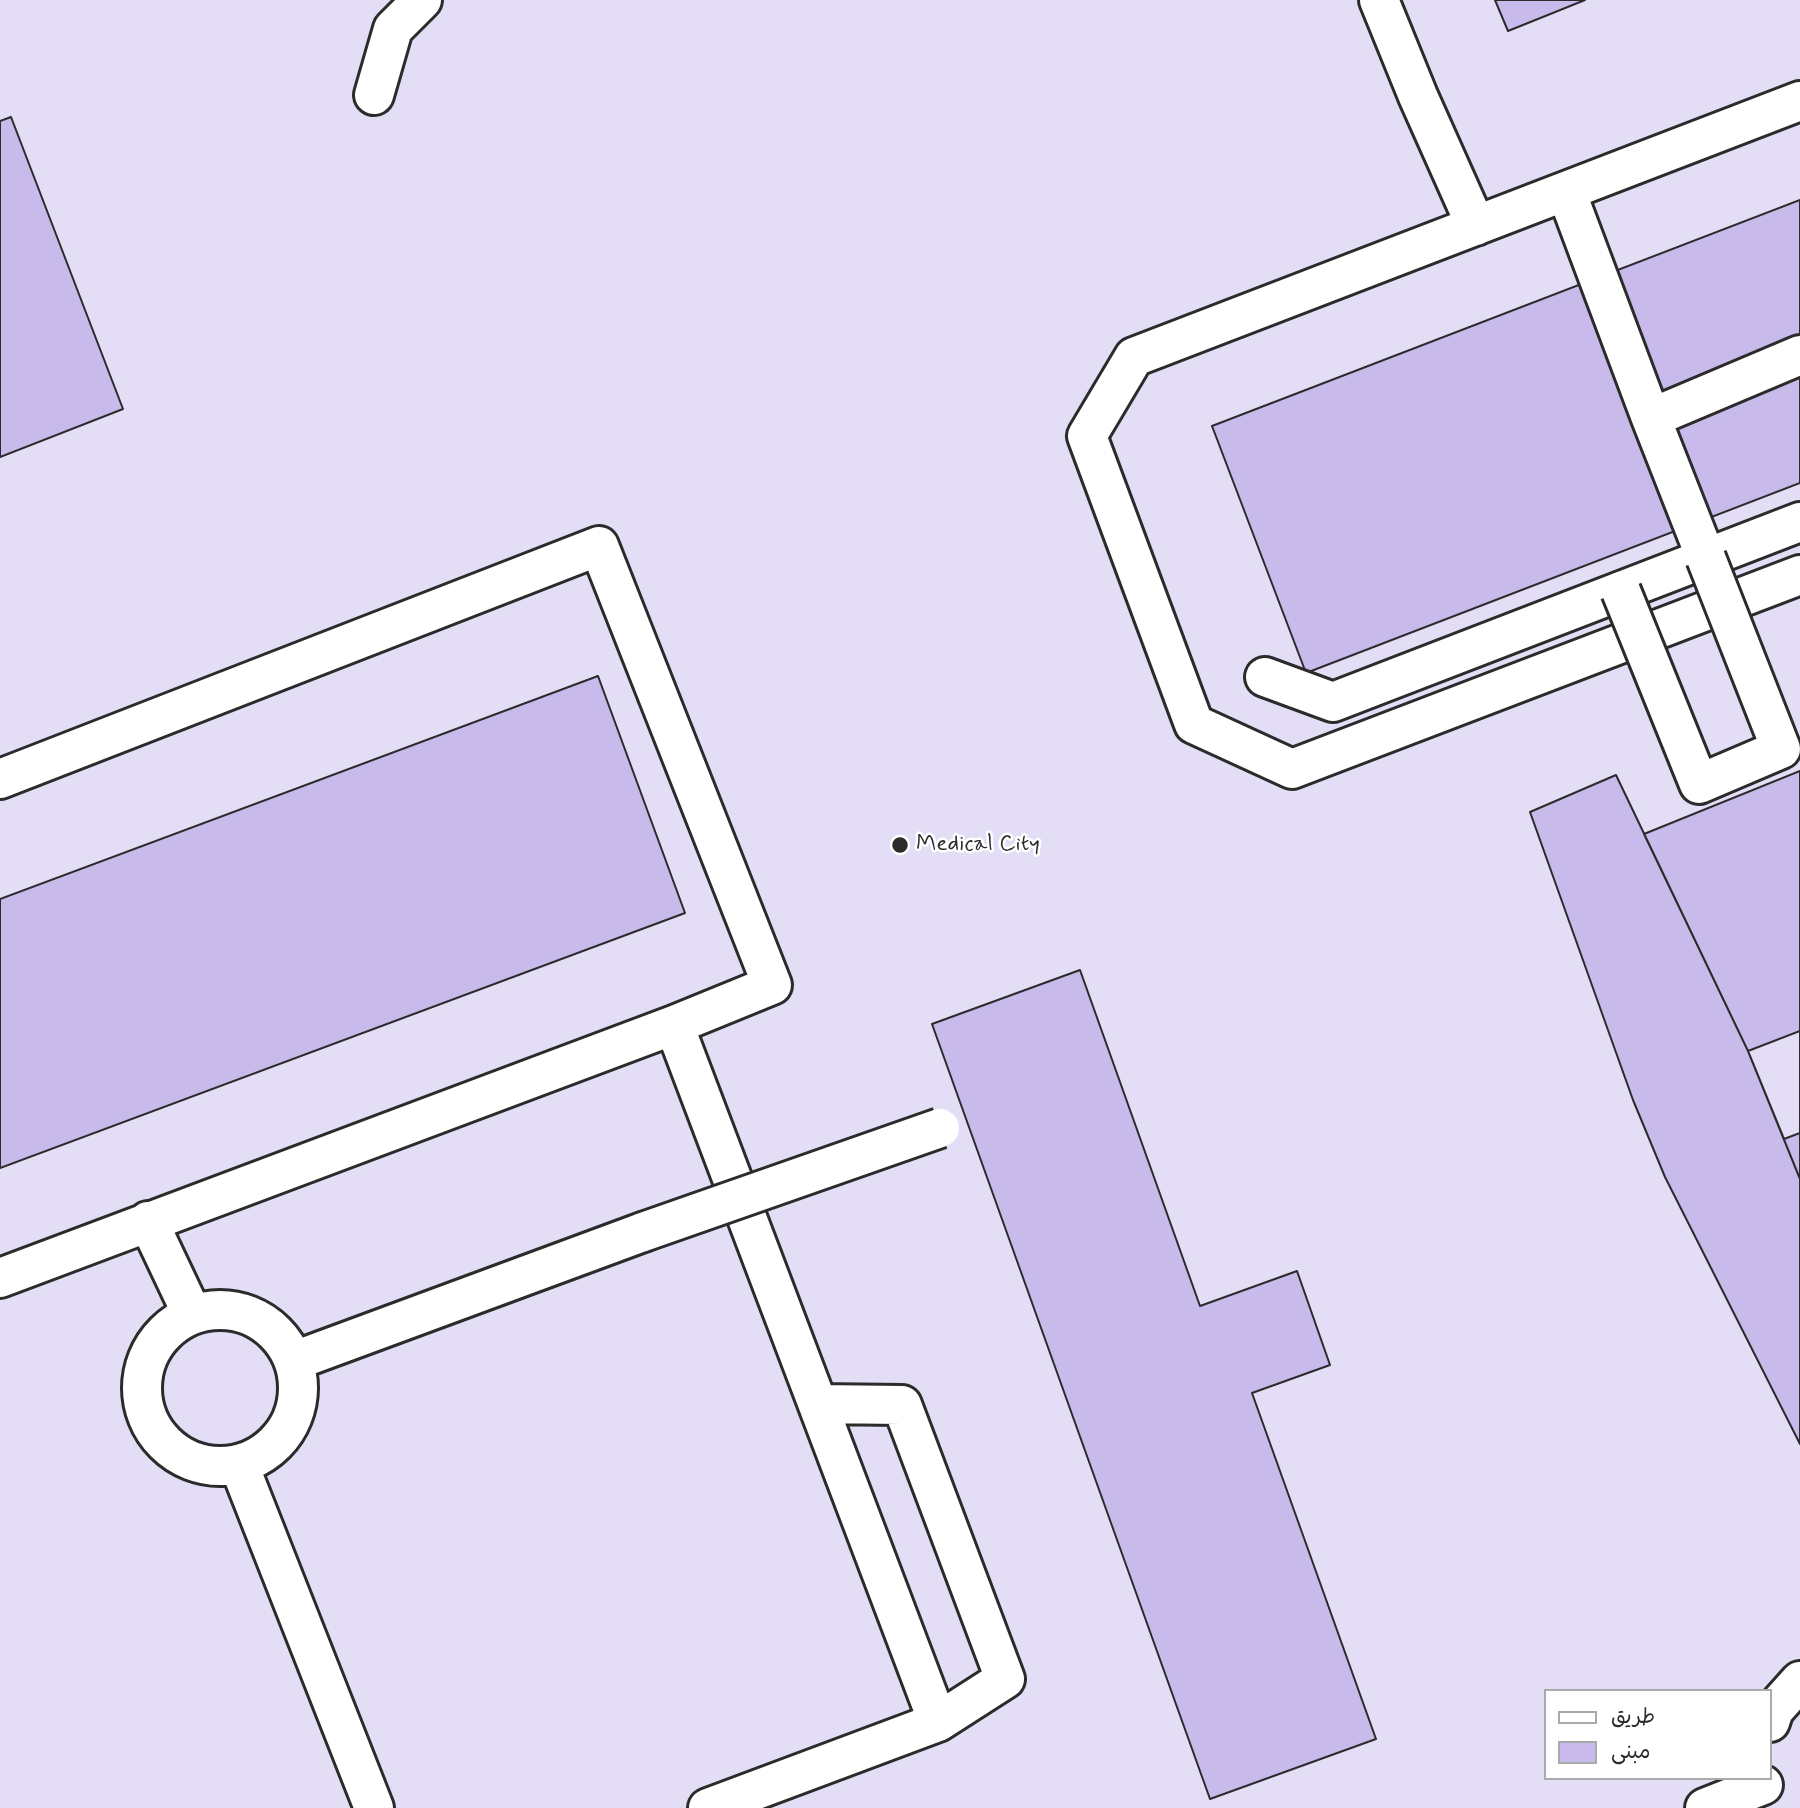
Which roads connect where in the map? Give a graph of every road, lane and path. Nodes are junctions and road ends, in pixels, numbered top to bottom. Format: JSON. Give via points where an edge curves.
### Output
{"nodes":[{"id":1,"x":422,"y":0,"type":"edge"},
{"id":2,"x":1379,"y":0,"type":"edge"},
{"id":3,"x":374,"y":95,"type":"dead end"},
{"id":4,"x":1800,"y":101,"type":"edge"},
{"id":5,"x":1566,"y":191,"type":"junction"},
{"id":6,"x":1476,"y":226,"type":"junction"},
{"id":7,"x":1800,"y":355,"type":"edge"},
{"id":8,"x":1651,"y":418,"type":"junction"},
{"id":9,"x":1800,"y":522,"type":"edge"},
{"id":10,"x":1706,"y":558,"type":"junction"},
{"id":11,"x":1800,"y":575,"type":"edge"},
{"id":12,"x":1621,"y":591,"type":"junction"},
{"id":13,"x":1265,"y":677,"type":"dead end"},
{"id":14,"x":0,"y":779,"type":"edge"},
{"id":15,"x":674,"y":1025,"type":"junction"},
{"id":16,"x":940,"y":1128,"type":"dead end"},
{"id":17,"x":148,"y":1221,"type":"junction"},
{"id":18,"x":0,"y":1278,"type":"edge"},
{"id":19,"x":192,"y":1314,"type":"junction"},
{"id":20,"x":295,"y":1362,"type":"junction"},
{"id":21,"x":818,"y":1404,"type":"junction"},
{"id":22,"x":239,"y":1465,"type":"junction"},
{"id":23,"x":1800,"y":1681,"type":"edge"},
{"id":24,"x":1772,"y":1716,"type":"edge"},
{"id":25,"x":938,"y":1722,"type":"junction"},
{"id":26,"x":1764,"y":1790,"type":"edge"},
{"id":27,"x":374,"y":1808,"type":"edge"},
{"id":28,"x":708,"y":1808,"type":"edge"},
{"id":29,"x":1705,"y":1808,"type":"edge"}],
"edges":[{"from":1,"to":3,"type":"street","via":[[393,29]]},
{"from":2,"to":6,"type":"street"},
{"from":4,"to":5,"type":"street"},
{"from":5,"to":6,"type":"street"},
{"from":5,"to":8,"type":"street"},
{"from":6,"to":11,"type":"street","via":[[1133,357],[1087,436],[1194,724],[1292,769]]},
{"from":7,"to":8,"type":"street"},
{"from":8,"to":10,"type":"street"},
{"from":9,"to":10,"type":"street"},
{"from":10,"to":12,"type":"street"},
{"from":10,"to":12,"type":"street","bridge":true,"via":[[1781,748],[1699,783]]},
{"from":12,"to":13,"type":"street","via":[[1333,702]]},
{"from":14,"to":15,"type":"street","via":[[599,546],[772,985]]},
{"from":15,"to":17,"type":"street"},
{"from":15,"to":21,"type":"street"},
{"from":16,"to":20,"type":"street","bridge":true,"via":[[643,1232]]},
{"from":17,"to":18,"type":"street"},
{"from":17,"to":19,"type":"street"},
{"from":19,"to":20,"type":"street","via":[[216,1309],[241,1312],[264,1322],[282,1339]]},
{"from":19,"to":22,"type":"street","via":[[170,1328],[152,1348],[143,1373],[146,1412],[166,1445],[188,1460],[213,1467]]},
{"from":20,"to":22,"type":"street","via":[[299,1387],[295,1413],[282,1437],[263,1454]]},
{"from":21,"to":25,"type":"street"},
{"from":21,"to":25,"type":"street","via":[[902,1405],[1006,1679]]},
{"from":22,"to":27,"type":"street"},
{"from":23,"to":24,"type":"street"},
{"from":25,"to":28,"type":"street"},
{"from":26,"to":29,"type":"street"}]}
